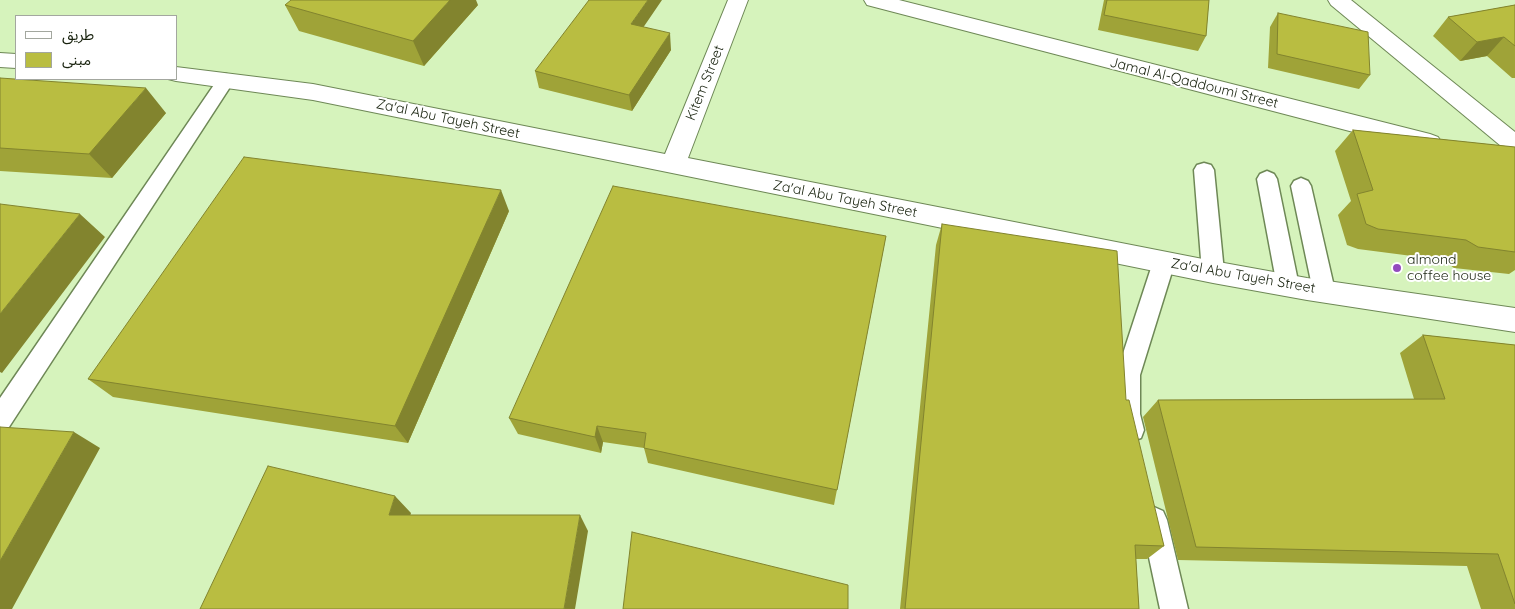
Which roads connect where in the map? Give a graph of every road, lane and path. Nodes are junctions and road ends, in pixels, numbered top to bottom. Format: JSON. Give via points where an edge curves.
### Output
{"nodes":[{"id":1,"x":738,"y":0,"type":"edge"},
{"id":2,"x":874,"y":0,"type":"edge"},
{"id":3,"x":1338,"y":0,"type":"edge"},
{"id":4,"x":0,"y":60,"type":"edge"},
{"id":5,"x":15,"y":61,"type":"edge"},
{"id":6,"x":178,"y":74,"type":"edge"},
{"id":7,"x":226,"y":80,"type":"junction"},
{"id":8,"x":1454,"y":148,"type":"edge"},
{"id":9,"x":1509,"y":151,"type":"edge"},
{"id":10,"x":673,"y":165,"type":"junction"},
{"id":11,"x":1204,"y":170,"type":"dead end"},
{"id":12,"x":1267,"y":179,"type":"dead end"},
{"id":13,"x":1301,"y":186,"type":"dead end"},
{"id":14,"x":1164,"y":262,"type":"junction"},
{"id":15,"x":1213,"y":272,"type":"junction"},
{"id":16,"x":1288,"y":286,"type":"junction"},
{"id":17,"x":1324,"y":291,"type":"junction"},
{"id":18,"x":1515,"y":320,"type":"edge"},
{"id":19,"x":0,"y":420,"type":"edge"},
{"id":20,"x":1140,"y":456,"type":"edge"},
{"id":21,"x":1148,"y":494,"type":"edge"},
{"id":22,"x":1174,"y":609,"type":"edge"}],
"edges":[{"from":1,"to":10,"type":"street","name":"Kitem Street"},
{"from":2,"to":8,"type":"street","name":"Jamal Al-Qaddoumi Street"},
{"from":3,"to":9,"type":"street"},
{"from":4,"to":5,"type":"street"},
{"from":6,"to":7,"type":"street","name":"Za'al Abu Tayeh Street"},
{"from":7,"to":10,"type":"street","name":"Za'al Abu Tayeh Street","via":[[313,92]]},
{"from":7,"to":19,"type":"lane"},
{"from":10,"to":14,"type":"street","name":"Za'al Abu Tayeh Street"},
{"from":11,"to":15,"type":"lane"},
{"from":12,"to":16,"type":"lane"},
{"from":13,"to":17,"type":"lane"},
{"from":14,"to":15,"type":"street","name":"Za'al Abu Tayeh Street"},
{"from":14,"to":20,"type":"lane","via":[[1128,375],[1128,414]]},
{"from":15,"to":16,"type":"street","name":"Za'al Abu Tayeh Street"},
{"from":16,"to":17,"type":"street","name":"Za'al Abu Tayeh Street"},
{"from":17,"to":18,"type":"street","name":"Za'al Abu Tayeh Street"},
{"from":21,"to":22,"type":"lane"}]}
